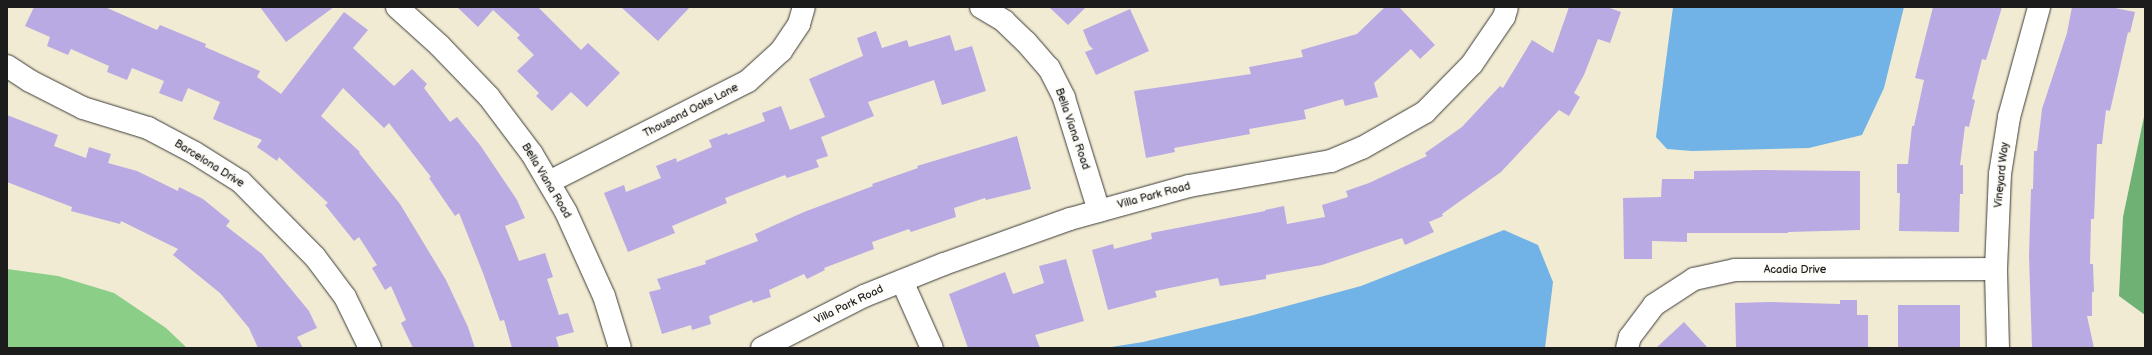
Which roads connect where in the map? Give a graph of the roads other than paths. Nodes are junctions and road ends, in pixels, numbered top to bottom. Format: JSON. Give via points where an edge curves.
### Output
{"nodes":[{"id":1,"x":397,"y":7,"type":"edge"},
{"id":2,"x":804,"y":7,"type":"edge"},
{"id":3,"x":981,"y":7,"type":"edge"},
{"id":4,"x":1507,"y":7,"type":"edge"},
{"id":5,"x":2039,"y":7,"type":"edge"},
{"id":6,"x":7,"y":66,"type":"edge"},
{"id":7,"x":549,"y":182,"type":"junction"},
{"id":8,"x":1099,"y":211,"type":"junction"},
{"id":9,"x":1996,"y":269,"type":"junction"},
{"id":10,"x":902,"y":280,"type":"junction"},
{"id":11,"x":370,"y":348,"type":"edge"},
{"id":12,"x":620,"y":348,"type":"edge"},
{"id":13,"x":762,"y":348,"type":"edge"},
{"id":14,"x":932,"y":348,"type":"edge"},
{"id":15,"x":1627,"y":348,"type":"edge"},
{"id":16,"x":1998,"y":348,"type":"edge"}],
"edges":[{"from":1,"to":7,"type":"street","name":"Bella Viana Road","via":[[440,45],[489,97],[532,154]]},
{"from":2,"to":7,"type":"street","name":"Thousand Oaks Lane","via":[[799,24],[781,51],[748,81]]},
{"from":3,"to":8,"type":"street","name":"Bella Viana Road","via":[[1004,20],[1049,68],[1064,98]]},
{"from":4,"to":8,"type":"street","name":"Villa Park Road","via":[[1504,17],[1472,64],[1425,112],[1362,148],[1331,161],[1189,186]]},
{"from":5,"to":9,"type":"street","name":"Vineyard Way","via":[[2009,117],[2000,174]]},
{"from":6,"to":11,"type":"street","name":"Barcelona Drive","via":[[30,81],[83,108],[148,128],[241,182],[315,257],[344,297]]},
{"from":7,"to":12,"type":"street","name":"Bella Viana Road","via":[[566,212],[604,296]]},
{"from":8,"to":10,"type":"street","name":"Villa Park Road"},
{"from":9,"to":15,"type":"street","name":"Acadia Drive","via":[[1735,270],[1694,279],[1654,305],[1630,337]]},
{"from":9,"to":16,"type":"street","name":"Vineyard Way"},
{"from":10,"to":13,"type":"street","name":"Villa Park Road","via":[[864,296]]},
{"from":10,"to":14,"type":"street"}]}
